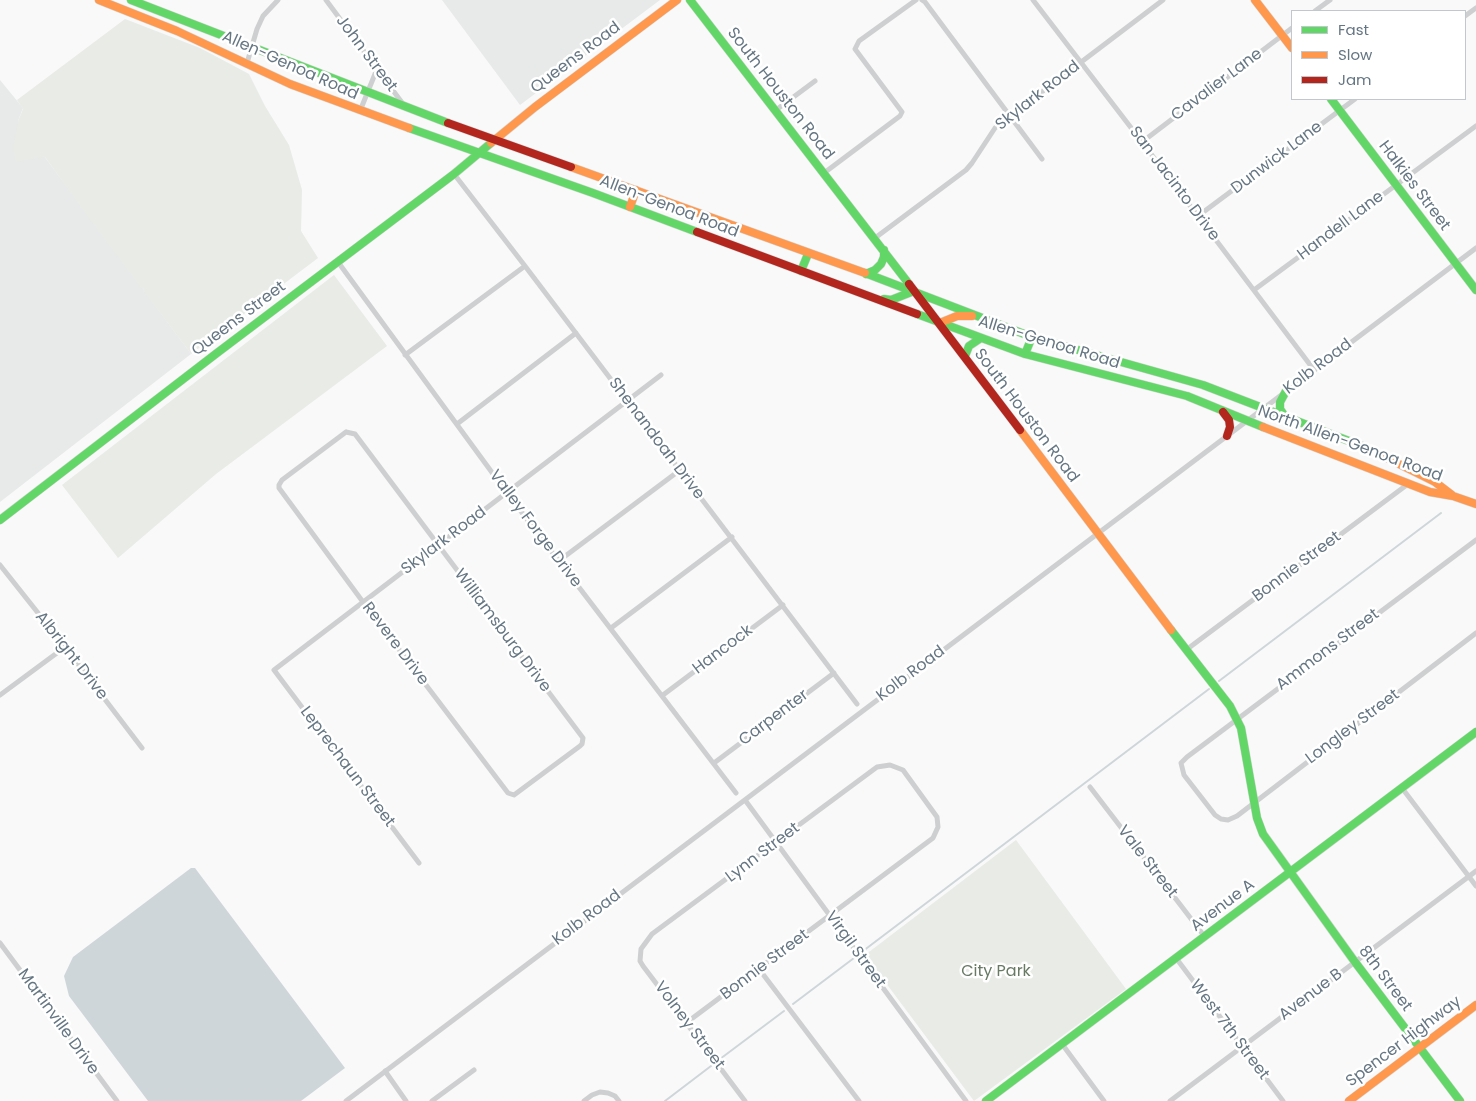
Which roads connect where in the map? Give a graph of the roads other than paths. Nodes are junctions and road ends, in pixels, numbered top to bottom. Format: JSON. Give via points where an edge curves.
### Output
{"nodes":[{"id":1,"x":99,"y":0,"type":"edge"},
{"id":2,"x":131,"y":0,"type":"edge"},
{"id":3,"x":278,"y":0,"type":"edge"},
{"id":4,"x":326,"y":0,"type":"edge"},
{"id":5,"x":677,"y":0,"type":"edge"},
{"id":6,"x":690,"y":0,"type":"edge"},
{"id":7,"x":916,"y":0,"type":"edge"},
{"id":8,"x":922,"y":0,"type":"edge"},
{"id":9,"x":1033,"y":0,"type":"edge"},
{"id":10,"x":1163,"y":0,"type":"edge"},
{"id":11,"x":1256,"y":0,"type":"edge"},
{"id":12,"x":1330,"y":0,"type":"edge"},
{"id":13,"x":1316,"y":10,"type":"edge"},
{"id":14,"x":1291,"y":29,"type":"edge"},
{"id":15,"x":1282,"y":35,"type":"junction"},
{"id":16,"x":251,"y":47,"type":"junction"},
{"id":17,"x":1291,"y":47,"type":"edge"},
{"id":18,"x":1081,"y":62,"type":"junction"},
{"id":19,"x":246,"y":63,"type":"junction"},
{"id":20,"x":377,"y":69,"type":"junction"},
{"id":21,"x":815,"y":81,"type":"dead end"},
{"id":22,"x":368,"y":93,"type":"junction"},
{"id":23,"x":1332,"y":100,"type":"edge"},
{"id":24,"x":1354,"y":100,"type":"edge"},
{"id":25,"x":406,"y":108,"type":"junction"},
{"id":26,"x":776,"y":110,"type":"junction"},
{"id":27,"x":1340,"y":110,"type":"junction"},
{"id":28,"x":360,"y":112,"type":"junction"},
{"id":29,"x":1010,"y":116,"type":"junction"},
{"id":30,"x":1476,"y":126,"type":"edge"},
{"id":31,"x":494,"y":140,"type":"junction"},
{"id":32,"x":1142,"y":142,"type":"junction"},
{"id":33,"x":479,"y":154,"type":"junction"},
{"id":34,"x":1042,"y":159,"type":"dead end"},
{"id":35,"x":824,"y":173,"type":"junction"},
{"id":36,"x":454,"y":174,"type":"junction"},
{"id":37,"x":1396,"y":184,"type":"junction"},
{"id":38,"x":636,"y":190,"type":"junction"},
{"id":39,"x":630,"y":207,"type":"junction"},
{"id":40,"x":1198,"y":216,"type":"junction"},
{"id":41,"x":875,"y":238,"type":"junction"},
{"id":42,"x":1476,"y":248,"type":"edge"},
{"id":43,"x":884,"y":250,"type":"junction"},
{"id":44,"x":808,"y":254,"type":"junction"},
{"id":45,"x":338,"y":262,"type":"junction"},
{"id":46,"x":1456,"y":263,"type":"junction"},
{"id":47,"x":525,"y":266,"type":"junction"},
{"id":48,"x":801,"y":271,"type":"junction"},
{"id":49,"x":866,"y":274,"type":"junction"},
{"id":50,"x":1254,"y":290,"type":"junction"},
{"id":51,"x":1476,"y":290,"type":"edge"},
{"id":52,"x":914,"y":291,"type":"junction"},
{"id":53,"x":870,"y":296,"type":"junction"},
{"id":54,"x":979,"y":317,"type":"junction"},
{"id":55,"x":940,"y":323,"type":"junction"},
{"id":56,"x":576,"y":333,"type":"junction"},
{"id":57,"x":1032,"y":337,"type":"junction"},
{"id":58,"x":981,"y":338,"type":"junction"},
{"id":59,"x":1025,"y":354,"type":"junction"},
{"id":60,"x":405,"y":355,"type":"junction"},
{"id":61,"x":965,"y":356,"type":"junction"},
{"id":62,"x":1140,"y":366,"type":"junction"},
{"id":63,"x":1314,"y":370,"type":"junction"},
{"id":64,"x":662,"y":375,"type":"dead end"},
{"id":65,"x":1136,"y":383,"type":"junction"},
{"id":66,"x":1286,"y":391,"type":"junction"},
{"id":67,"x":627,"y":401,"type":"junction"},
{"id":68,"x":1253,"y":404,"type":"joint"},
{"id":69,"x":1263,"y":408,"type":"junction"},
{"id":70,"x":1223,"y":412,"type":"junction"},
{"id":71,"x":1284,"y":415,"type":"junction"},
{"id":72,"x":1237,"y":417,"type":"joint"},
{"id":73,"x":1247,"y":421,"type":"junction"},
{"id":74,"x":457,"y":424,"type":"junction"},
{"id":75,"x":1227,"y":436,"type":"junction"},
{"id":76,"x":313,"y":457,"type":"joint"},
{"id":77,"x":680,"y":470,"type":"junction"},
{"id":78,"x":1408,"y":484,"type":"junction"},
{"id":79,"x":507,"y":493,"type":"junction"},
{"id":80,"x":1454,"y":496,"type":"junction"},
{"id":81,"x":1476,"y":504,"type":"edge"},
{"id":82,"x":0,"y":520,"type":"edge"},
{"id":83,"x":1096,"y":534,"type":"junction"},
{"id":84,"x":732,"y":537,"type":"junction"},
{"id":85,"x":1476,"y":540,"type":"edge"},
{"id":86,"x":438,"y":545,"type":"junction"},
{"id":87,"x":560,"y":560,"type":"junction"},
{"id":88,"x":0,"y":565,"type":"edge"},
{"id":89,"x":363,"y":602,"type":"junction"},
{"id":90,"x":783,"y":605,"type":"junction"},
{"id":91,"x":611,"y":628,"type":"junction"},
{"id":92,"x":1476,"y":632,"type":"edge"},
{"id":93,"x":65,"y":647,"type":"junction"},
{"id":94,"x":1186,"y":650,"type":"junction"},
{"id":95,"x":274,"y":670,"type":"joint"},
{"id":96,"x":834,"y":673,"type":"junction"},
{"id":97,"x":0,"y":695,"type":"edge"},
{"id":98,"x":663,"y":695,"type":"junction"},
{"id":99,"x":857,"y":704,"type":"dead end"},
{"id":100,"x":1237,"y":718,"type":"junction"},
{"id":101,"x":1476,"y":732,"type":"edge"},
{"id":102,"x":142,"y":748,"type":"dead end"},
{"id":103,"x":714,"y":763,"type":"junction"},
{"id":104,"x":890,"y":765,"type":"joint"},
{"id":105,"x":553,"y":766,"type":"joint"},
{"id":106,"x":1090,"y":787,"type":"dead end"},
{"id":107,"x":1402,"y":788,"type":"junction"},
{"id":108,"x":736,"y":793,"type":"dead end"},
{"id":109,"x":745,"y":800,"type":"junction"},
{"id":110,"x":1254,"y":802,"type":"junction"},
{"id":111,"x":1228,"y":820,"type":"joint"},
{"id":112,"x":776,"y":843,"type":"junction"},
{"id":113,"x":419,"y":863,"type":"dead end"},
{"id":114,"x":1476,"y":870,"type":"edge"},
{"id":115,"x":1290,"y":872,"type":"junction"},
{"id":116,"x":1468,"y":876,"type":"junction"},
{"id":117,"x":1476,"y":886,"type":"edge"},
{"id":118,"x":831,"y":917,"type":"junction"},
{"id":119,"x":1205,"y":937,"type":"junction"},
{"id":120,"x":0,"y":943,"type":"edge"},
{"id":121,"x":641,"y":949,"type":"joint"},
{"id":122,"x":1176,"y":958,"type":"junction"},
{"id":123,"x":1355,"y":962,"type":"junction"},
{"id":124,"x":760,"y":969,"type":"junction"},
{"id":125,"x":1476,"y":1005,"type":"edge"},
{"id":126,"x":686,"y":1023,"type":"junction"},
{"id":127,"x":1062,"y":1044,"type":"junction"},
{"id":128,"x":1242,"y":1047,"type":"junction"},
{"id":129,"x":1420,"y":1047,"type":"junction"},
{"id":130,"x":474,"y":1070,"type":"dead end"},
{"id":131,"x":385,"y":1071,"type":"junction"},
{"id":132,"x":117,"y":1101,"type":"edge"},
{"id":133,"x":346,"y":1101,"type":"edge"},
{"id":134,"x":406,"y":1101,"type":"edge"},
{"id":135,"x":432,"y":1101,"type":"edge"},
{"id":136,"x":584,"y":1101,"type":"edge"},
{"id":137,"x":619,"y":1101,"type":"edge"},
{"id":138,"x":745,"y":1101,"type":"edge"},
{"id":139,"x":859,"y":1101,"type":"edge"},
{"id":140,"x":966,"y":1101,"type":"edge"},
{"id":141,"x":986,"y":1101,"type":"edge"},
{"id":142,"x":1104,"y":1101,"type":"edge"},
{"id":143,"x":1170,"y":1101,"type":"edge"},
{"id":144,"x":1283,"y":1101,"type":"edge"},
{"id":145,"x":1349,"y":1101,"type":"edge"},
{"id":146,"x":1460,"y":1101,"type":"edge"}],
"edges":[{"from":1,"to":19,"type":"main road","name":"Allen-Genoa Road","via":[[177,30]]},
{"from":2,"to":16,"type":"main road","name":"Allen-Genoa Road"},
{"from":3,"to":16,"type":"street","via":[[263,16]]},
{"from":4,"to":20,"type":"street","name":"John Street"},
{"from":5,"to":31,"type":"main road","name":"Queens Road"},
{"from":6,"to":26,"type":"main road","name":"South Houston Road"},
{"from":7,"to":35,"type":"street","via":[[859,41],[855,49],[902,112],[900,116]]},
{"from":8,"to":29,"type":"street"},
{"from":9,"to":18,"type":"street","name":"San Jacinto Drive"},
{"from":10,"to":18,"type":"street","name":"Skylark Road"},
{"from":11,"to":15,"type":"main road"},
{"from":12,"to":13,"type":"street"},
{"from":14,"to":15,"type":"street","name":"Cavalier Lane"},
{"from":15,"to":17,"type":"main road"},
{"from":15,"to":32,"type":"street","name":"Cavalier Lane"},
{"from":16,"to":19,"type":"street"},
{"from":16,"to":22,"type":"main road","name":"Allen-Genoa Road"},
{"from":18,"to":29,"type":"street","name":"Skylark Road"},
{"from":18,"to":32,"type":"street","name":"San Jacinto Drive"},
{"from":19,"to":28,"type":"main road","name":"Allen-Genoa Road"},
{"from":20,"to":22,"type":"street"},
{"from":20,"to":25,"type":"street","name":"John Street"},
{"from":21,"to":26,"type":"street"},
{"from":22,"to":25,"type":"main road","name":"Allen-Genoa Road"},
{"from":22,"to":28,"type":"street"},
{"from":23,"to":27,"type":"main road","name":"Halkies Street"},
{"from":24,"to":27,"type":"street","name":"Dunwick Lane"},
{"from":25,"to":31,"type":"main road","name":"Allen-Genoa Road"},
{"from":26,"to":35,"type":"main road","name":"South Houston Road"},
{"from":27,"to":37,"type":"main road","name":"Halkies Street"},
{"from":27,"to":40,"type":"street","name":"Dunwick Lane"},
{"from":28,"to":33,"type":"main road","name":"Allen-Genoa Road"},
{"from":29,"to":34,"type":"street"},
{"from":29,"to":41,"type":"street","name":"Skylark Road","via":[[995,128],[966,170]]},
{"from":30,"to":37,"type":"street","name":"Handell Lane"},
{"from":31,"to":33,"type":"main road","name":"Queens Street"},
{"from":31,"to":38,"type":"main road","name":"Allen-Genoa Road"},
{"from":32,"to":40,"type":"street","name":"San Jacinto Drive"},
{"from":33,"to":36,"type":"main road","name":"Queens Street"},
{"from":33,"to":39,"type":"main road","name":"Allen-Genoa Road"},
{"from":35,"to":41,"type":"main road","name":"South Houston Road"},
{"from":36,"to":45,"type":"main road","name":"Queens Street"},
{"from":36,"to":47,"type":"street","name":"Shenandoah Drive"},
{"from":37,"to":46,"type":"main road","name":"Halkies Street"},
{"from":37,"to":50,"type":"street","name":"Handell Lane"},
{"from":38,"to":39,"type":"main road"},
{"from":38,"to":44,"type":"main road","name":"Allen-Genoa Road"},
{"from":39,"to":48,"type":"main road","name":"Allen-Genoa Road"},
{"from":40,"to":50,"type":"street","name":"San Jacinto Drive"},
{"from":41,"to":43,"type":"main road","name":"South Houston Road"},
{"from":42,"to":46,"type":"street","name":"Kolb Road"},
{"from":43,"to":49,"type":"main road","via":[[881,264]]},
{"from":43,"to":52,"type":"main road","name":"South Houston Road"},
{"from":44,"to":48,"type":"main road"},
{"from":44,"to":49,"type":"main road","name":"Allen-Genoa Road"},
{"from":45,"to":60,"type":"street","name":"Valley Forge Drive"},
{"from":45,"to":82,"type":"main road","name":"Queens Street"},
{"from":46,"to":51,"type":"main road","name":"Halkies Street"},
{"from":46,"to":63,"type":"street","name":"Kolb Road"},
{"from":47,"to":56,"type":"street","name":"Shenandoah Drive"},
{"from":47,"to":60,"type":"street"},
{"from":48,"to":53,"type":"main road","name":"Allen-Genoa Road"},
{"from":49,"to":52,"type":"main road","name":"Allen-Genoa Road"},
{"from":50,"to":63,"type":"street","name":"San Jacinto Drive"},
{"from":52,"to":53,"type":"main road","via":[[891,300]]},
{"from":52,"to":54,"type":"main road","name":"Allen-Genoa Road"},
{"from":52,"to":55,"type":"main road","name":"South Houston Road"},
{"from":53,"to":55,"type":"main road","name":"Allen-Genoa Road"},
{"from":54,"to":55,"type":"main road","via":[[957,316]]},
{"from":54,"to":57,"type":"main road","name":"Allen-Genoa Road"},
{"from":55,"to":58,"type":"main road","name":"Allen-Genoa Road"},
{"from":55,"to":61,"type":"main road","name":"South Houston Road"},
{"from":56,"to":67,"type":"street","name":"Shenandoah Drive"},
{"from":56,"to":74,"type":"street"},
{"from":57,"to":59,"type":"main road"},
{"from":57,"to":62,"type":"main road","name":"Allen-Genoa Road"},
{"from":58,"to":59,"type":"main road","name":"Allen-Genoa Road"},
{"from":58,"to":61,"type":"main road","via":[[969,346]]},
{"from":59,"to":65,"type":"main road","name":"Allen-Genoa Road"},
{"from":60,"to":74,"type":"street","name":"Valley Forge Drive"},
{"from":61,"to":83,"type":"main road","name":"South Houston Road"},
{"from":62,"to":65,"type":"main road"},
{"from":62,"to":68,"type":"main road","name":"Allen-Genoa Road"},
{"from":63,"to":66,"type":"street","name":"Kolb Road"},
{"from":64,"to":67,"type":"street","name":"Skylark Road"},
{"from":65,"to":70,"type":"main road","name":"Allen-Genoa Road","via":[[1187,396]]},
{"from":66,"to":69,"type":"street","name":"Kolb Road"},
{"from":66,"to":71,"type":"main road","via":[[1280,402]]},
{"from":67,"to":77,"type":"street","name":"Shenandoah Drive"},
{"from":67,"to":79,"type":"street","name":"Skylark Road"},
{"from":68,"to":69,"type":"main road","name":"North Allen-Genoa Road"},
{"from":69,"to":71,"type":"main road","name":"North Allen-Genoa Road"},
{"from":69,"to":73,"type":"street","name":"Kolb Road"},
{"from":70,"to":72,"type":"main road","name":"Allen-Genoa Road"},
{"from":70,"to":75,"type":"main road","via":[[1229,420]]},
{"from":71,"to":80,"type":"main road","name":"North Allen-Genoa Road","via":[[1362,446],[1435,482]]},
{"from":72,"to":73,"type":"main road","name":"North Allen-Genoa Road"},
{"from":73,"to":75,"type":"street","name":"Kolb Road"},
{"from":73,"to":78,"type":"main road","name":"North Allen-Genoa Road"},
{"from":74,"to":79,"type":"street","name":"Valley Forge Drive"},
{"from":75,"to":83,"type":"street","name":"Kolb Road"},
{"from":76,"to":86,"type":"street","name":"Williamsburg Drive","via":[[346,432],[355,434]]},
{"from":76,"to":89,"type":"street","name":"Revere Drive","via":[[282,480],[279,488]]},
{"from":77,"to":84,"type":"street","name":"Shenandoah Drive"},
{"from":77,"to":87,"type":"street"},
{"from":78,"to":80,"type":"main road","name":"North Allen-Genoa Road"},
{"from":78,"to":94,"type":"street","name":"Bonnie Street"},
{"from":79,"to":86,"type":"street","name":"Skylark Road"},
{"from":79,"to":87,"type":"street","name":"Valley Forge Drive"},
{"from":80,"to":81,"type":"main road","name":"North Allen-Genoa Road"},
{"from":83,"to":94,"type":"main road","name":"South Houston Road"},
{"from":83,"to":109,"type":"street","name":"Kolb Road"},
{"from":84,"to":90,"type":"street","name":"Shenandoah Drive"},
{"from":84,"to":91,"type":"street"},
{"from":85,"to":100,"type":"street","name":"Ammons Street"},
{"from":86,"to":89,"type":"street","name":"Skylark Road"},
{"from":86,"to":105,"type":"street","name":"Williamsburg Drive","via":[[583,738],[580,746]]},
{"from":87,"to":91,"type":"street","name":"Valley Forge Drive"},
{"from":88,"to":93,"type":"street","name":"Albright Drive"},
{"from":89,"to":95,"type":"street","name":"Skylark Road"},
{"from":89,"to":105,"type":"street","name":"Revere Drive","via":[[508,793],[517,794]]},
{"from":90,"to":96,"type":"street","name":"Shenandoah Drive"},
{"from":90,"to":98,"type":"street","name":"Hancock"},
{"from":91,"to":98,"type":"street","name":"Valley Forge Drive"},
{"from":92,"to":110,"type":"street","name":"Longley Street"},
{"from":93,"to":97,"type":"street"},
{"from":93,"to":102,"type":"street","name":"Albright Drive"},
{"from":94,"to":100,"type":"main road","name":"South Houston Road"},
{"from":95,"to":113,"type":"street","name":"Leprechaun Street"},
{"from":96,"to":99,"type":"street","name":"Shenandoah Drive"},
{"from":96,"to":103,"type":"street","name":"Carpenter"},
{"from":98,"to":103,"type":"street","name":"Valley Forge Drive"},
{"from":100,"to":110,"type":"main road","name":"South Houston Road"},
{"from":100,"to":111,"type":"street","name":"Ammons Street","via":[[1181,763],[1184,775],[1215,815]]},
{"from":101,"to":107,"type":"main road","name":"Avenue A"},
{"from":103,"to":108,"type":"street","name":"Valley Forge Drive"},
{"from":104,"to":112,"type":"street","name":"Lynn Street","via":[[877,767]]},
{"from":104,"to":118,"type":"street","name":"Bonnie Street","via":[[903,770],[937,817],[936,832],[928,843]]},
{"from":106,"to":119,"type":"street","name":"Vale Street"},
{"from":107,"to":115,"type":"main road","name":"Avenue A"},
{"from":107,"to":116,"type":"street"},
{"from":109,"to":112,"type":"street","name":"Virgil Street"},
{"from":109,"to":131,"type":"street","name":"Kolb Road"},
{"from":110,"to":111,"type":"street","name":"Longley Street"},
{"from":110,"to":115,"type":"main road","name":"South Houston Road","via":[[1263,834]]},
{"from":112,"to":118,"type":"street","name":"Virgil Street"},
{"from":112,"to":121,"type":"street","name":"Lynn Street","via":[[652,934]]},
{"from":114,"to":116,"type":"street","name":"Avenue B"},
{"from":115,"to":119,"type":"main road","name":"Avenue A"},
{"from":115,"to":123,"type":"main road","name":"8th Street"},
{"from":116,"to":117,"type":"street"},
{"from":116,"to":123,"type":"street","name":"Avenue B"},
{"from":118,"to":124,"type":"street","name":"Bonnie Street"},
{"from":118,"to":140,"type":"street","name":"Virgil Street"},
{"from":119,"to":122,"type":"main road","name":"Avenue A"},
{"from":120,"to":132,"type":"street","name":"Martinville Drive"},
{"from":121,"to":126,"type":"street","name":"Volney Street","via":[[643,966]]},
{"from":122,"to":127,"type":"main road","name":"Avenue A"},
{"from":122,"to":128,"type":"street","name":"West 7th Street"},
{"from":123,"to":128,"type":"street","name":"Avenue B"},
{"from":123,"to":129,"type":"main road","name":"8th Street"},
{"from":124,"to":126,"type":"street","name":"Bonnie Street"},
{"from":124,"to":139,"type":"street"},
{"from":125,"to":129,"type":"main road","name":"Spencer Highway"},
{"from":126,"to":138,"type":"street","name":"Volney Street"},
{"from":127,"to":141,"type":"main road","name":"Avenue A"},
{"from":127,"to":142,"type":"street"},
{"from":128,"to":143,"type":"street","name":"Avenue B"},
{"from":128,"to":144,"type":"street","name":"West 7th Street"},
{"from":129,"to":145,"type":"main road","name":"Spencer Highway"},
{"from":129,"to":146,"type":"main road","name":"8th Street"},
{"from":130,"to":135,"type":"street"},
{"from":131,"to":133,"type":"street","name":"Kolb Road"},
{"from":131,"to":134,"type":"street"},
{"from":136,"to":137,"type":"street","via":[[600,1092],[608,1092]]}]}
